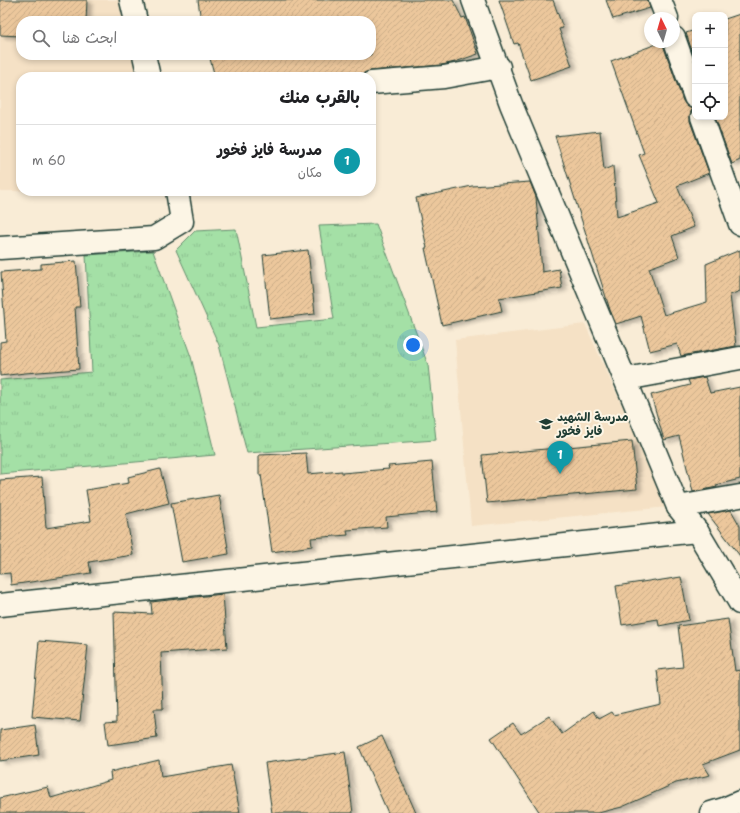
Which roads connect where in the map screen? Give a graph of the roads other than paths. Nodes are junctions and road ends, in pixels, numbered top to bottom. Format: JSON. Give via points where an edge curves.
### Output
{"nodes":[{"id":1,"x":131,"y":0,"type":"edge"},
{"id":2,"x":473,"y":0,"type":"edge"},
{"id":3,"x":660,"y":0,"type":"edge"},
{"id":4,"x":665,"y":12,"type":"edge"},
{"id":5,"x":135,"y":16,"type":"edge"},
{"id":6,"x":678,"y":48,"type":"edge"},
{"id":7,"x":145,"y":60,"type":"edge"},
{"id":8,"x":498,"y":66,"type":"junction"},
{"id":9,"x":148,"y":72,"type":"edge"},
{"id":10,"x":376,"y":83,"type":"edge"},
{"id":11,"x":692,"y":89,"type":"edge"},
{"id":12,"x":703,"y":120,"type":"edge"},
{"id":13,"x":178,"y":196,"type":"edge"},
{"id":14,"x":740,"y":224,"type":"edge"},
{"id":15,"x":0,"y":248,"type":"edge"},
{"id":16,"x":740,"y":358,"type":"edge"},
{"id":17,"x":626,"y":379,"type":"junction"},
{"id":18,"x":740,"y":496,"type":"edge"},
{"id":19,"x":678,"y":507,"type":"junction"},
{"id":20,"x":697,"y":531,"type":"junction"},
{"id":21,"x":740,"y":603,"type":"edge"},
{"id":22,"x":0,"y":605,"type":"edge"},
{"id":23,"x":740,"y":802,"type":"edge"},
{"id":24,"x":711,"y":813,"type":"edge"}],
"edges":[{"from":1,"to":5,"type":"street"},
{"from":2,"to":8,"type":"street"},
{"from":3,"to":4,"type":"street"},
{"from":6,"to":11,"type":"street"},
{"from":7,"to":9,"type":"street"},
{"from":8,"to":10,"type":"street","via":[[444,76]]},
{"from":8,"to":17,"type":"street","via":[[511,104]]},
{"from":12,"to":14,"type":"street"},
{"from":13,"to":15,"type":"street","via":[[182,221],[154,238]]},
{"from":16,"to":17,"type":"street"},
{"from":17,"to":19,"type":"street"},
{"from":18,"to":19,"type":"street"},
{"from":19,"to":20,"type":"street"},
{"from":20,"to":21,"type":"street"},
{"from":20,"to":22,"type":"street"},
{"from":23,"to":24,"type":"street"}]}
